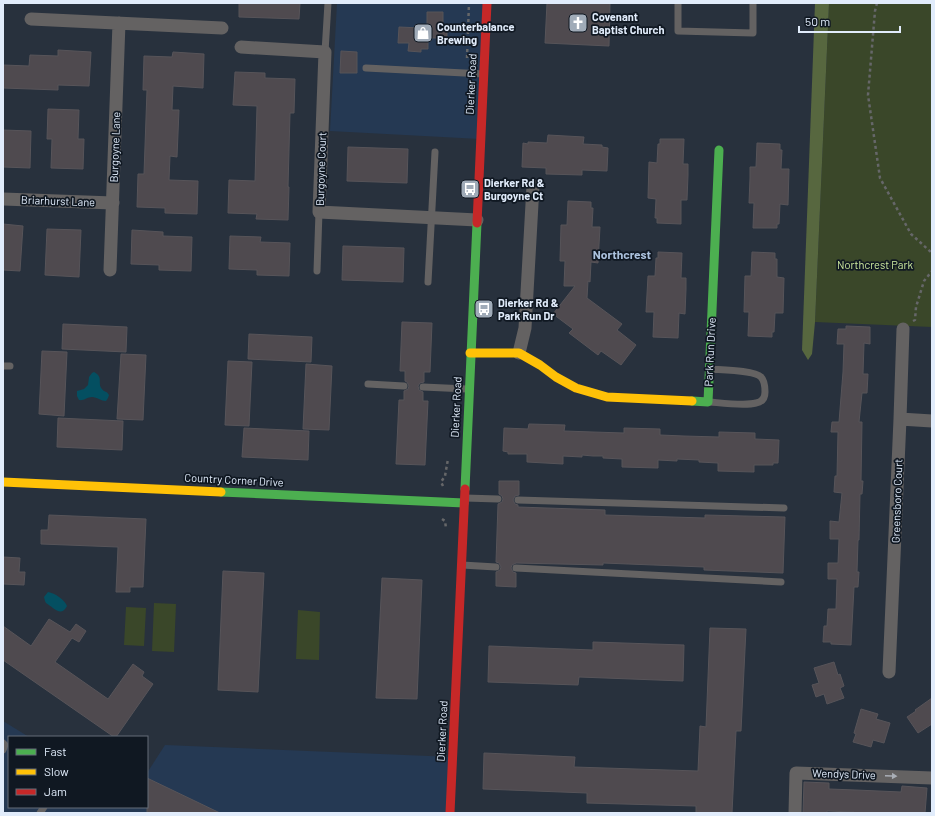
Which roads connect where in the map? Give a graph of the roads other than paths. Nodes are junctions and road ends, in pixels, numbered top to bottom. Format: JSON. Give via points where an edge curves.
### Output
{"nodes":[{"id":1,"x":328,"y":3,"type":"edge"},
{"id":2,"x":487,"y":3,"type":"edge"},
{"id":3,"x":678,"y":3,"type":"edge"},
{"id":4,"x":753,"y":3,"type":"edge"},
{"id":5,"x":31,"y":19,"type":"dead end"},
{"id":6,"x":119,"y":23,"type":"junction"},
{"id":7,"x":222,"y":28,"type":"dead end"},
{"id":8,"x":241,"y":47,"type":"dead end"},
{"id":9,"x":325,"y":52,"type":"junction"},
{"id":10,"x":366,"y":68,"type":"dead end"},
{"id":11,"x":484,"y":74,"type":"junction"},
{"id":12,"x":719,"y":150,"type":"dead end"},
{"id":13,"x":435,"y":152,"type":"dead end"},
{"id":14,"x":533,"y":186,"type":"dead end"},
{"id":15,"x":3,"y":199,"type":"edge"},
{"id":16,"x":113,"y":203,"type":"junction"},
{"id":17,"x":319,"y":212,"type":"junction"},
{"id":18,"x":431,"y":218,"type":"junction"},
{"id":19,"x":477,"y":220,"type":"junction"},
{"id":20,"x":110,"y":270,"type":"dead end"},
{"id":21,"x":317,"y":271,"type":"dead end"},
{"id":22,"x":428,"y":282,"type":"dead end"},
{"id":23,"x":903,"y":329,"type":"road end"},
{"id":24,"x":470,"y":353,"type":"junction"},
{"id":25,"x":519,"y":353,"type":"junction"},
{"id":26,"x":709,"y":369,"type":"junction"},
{"id":27,"x":368,"y":384,"type":"dead end"},
{"id":28,"x":404,"y":386,"type":"dead end"},
{"id":29,"x":424,"y":386,"type":"dead end"},
{"id":30,"x":469,"y":389,"type":"junction"},
{"id":31,"x":708,"y":402,"type":"junction"},
{"id":32,"x":900,"y":419,"type":"junction"},
{"id":33,"x":932,"y":421,"type":"edge"},
{"id":34,"x":3,"y":482,"type":"edge"},
{"id":35,"x":498,"y":499,"type":"dead end"},
{"id":36,"x":464,"y":500,"type":"junction"},
{"id":37,"x":518,"y":500,"type":"dead end"},
{"id":38,"x":784,"y":508,"type":"dead end"},
{"id":39,"x":462,"y":565,"type":"junction"},
{"id":40,"x":496,"y":567,"type":"dead end"},
{"id":41,"x":516,"y":568,"type":"dead end"},
{"id":42,"x":781,"y":582,"type":"dead end"},
{"id":43,"x":889,"y":672,"type":"dead end"},
{"id":44,"x":3,"y":743,"type":"edge"},
{"id":45,"x":3,"y":750,"type":"edge"},
{"id":46,"x":932,"y":778,"type":"edge"},
{"id":47,"x":450,"y":813,"type":"edge"},
{"id":48,"x":795,"y":813,"type":"edge"}],
"edges":[{"from":1,"to":9,"type":"lane"},
{"from":2,"to":11,"type":"street","name":"Dierker Road"},
{"from":3,"to":4,"type":"lane","via":[[678,31],[753,33]]},
{"from":5,"to":6,"type":"street"},
{"from":6,"to":7,"type":"street"},
{"from":6,"to":16,"type":"street","name":"Burgoyne Lane"},
{"from":8,"to":9,"type":"street"},
{"from":9,"to":17,"type":"street","name":"Burgoyne Court"},
{"from":10,"to":11,"type":"lane"},
{"from":11,"to":19,"type":"street","name":"Dierker Road"},
{"from":12,"to":26,"type":"street","name":"Park Run Drive"},
{"from":13,"to":18,"type":"lane"},
{"from":14,"to":25,"type":"street","via":[[525,328]]},
{"from":15,"to":16,"type":"street","name":"Briarhurst Lane"},
{"from":16,"to":20,"type":"street","name":"Burgoyne Lane"},
{"from":17,"to":18,"type":"street","name":"Burgoyne Court"},
{"from":17,"to":21,"type":"lane"},
{"from":18,"to":19,"type":"street","name":"Burgoyne Court"},
{"from":18,"to":22,"type":"lane"},
{"from":19,"to":24,"type":"street","name":"Dierker Road"},
{"from":23,"to":32,"type":"street","name":"Greensboro Court"},
{"from":24,"to":25,"type":"street","name":"Park Run Drive"},
{"from":24,"to":30,"type":"street","name":"Dierker Road"},
{"from":25,"to":31,"type":"street","name":"Park Run Drive","via":[[556,377],[591,393],[607,397]]},
{"from":26,"to":31,"type":"street","name":"Park Run Drive"},
{"from":26,"to":31,"type":"lane","via":[[761,376],[764,380],[765,396],[761,402],[755,404]]},
{"from":27,"to":28,"type":"lane"},
{"from":29,"to":30,"type":"lane"},
{"from":30,"to":36,"type":"street","name":"Dierker Road"},
{"from":32,"to":33,"type":"street"},
{"from":32,"to":43,"type":"street","name":"Greensboro Court"},
{"from":34,"to":36,"type":"street","name":"Country Corner Drive"},
{"from":35,"to":36,"type":"lane"},
{"from":36,"to":39,"type":"street","name":"Dierker Road"},
{"from":37,"to":38,"type":"lane"},
{"from":39,"to":40,"type":"lane"},
{"from":39,"to":47,"type":"street","name":"Dierker Road"},
{"from":41,"to":42,"type":"lane"},
{"from":44,"to":45,"type":"lane"},
{"from":48,"to":46,"type":"street","name":"Wendys Drive","one_way":true,"via":[[796,772]]}]}
